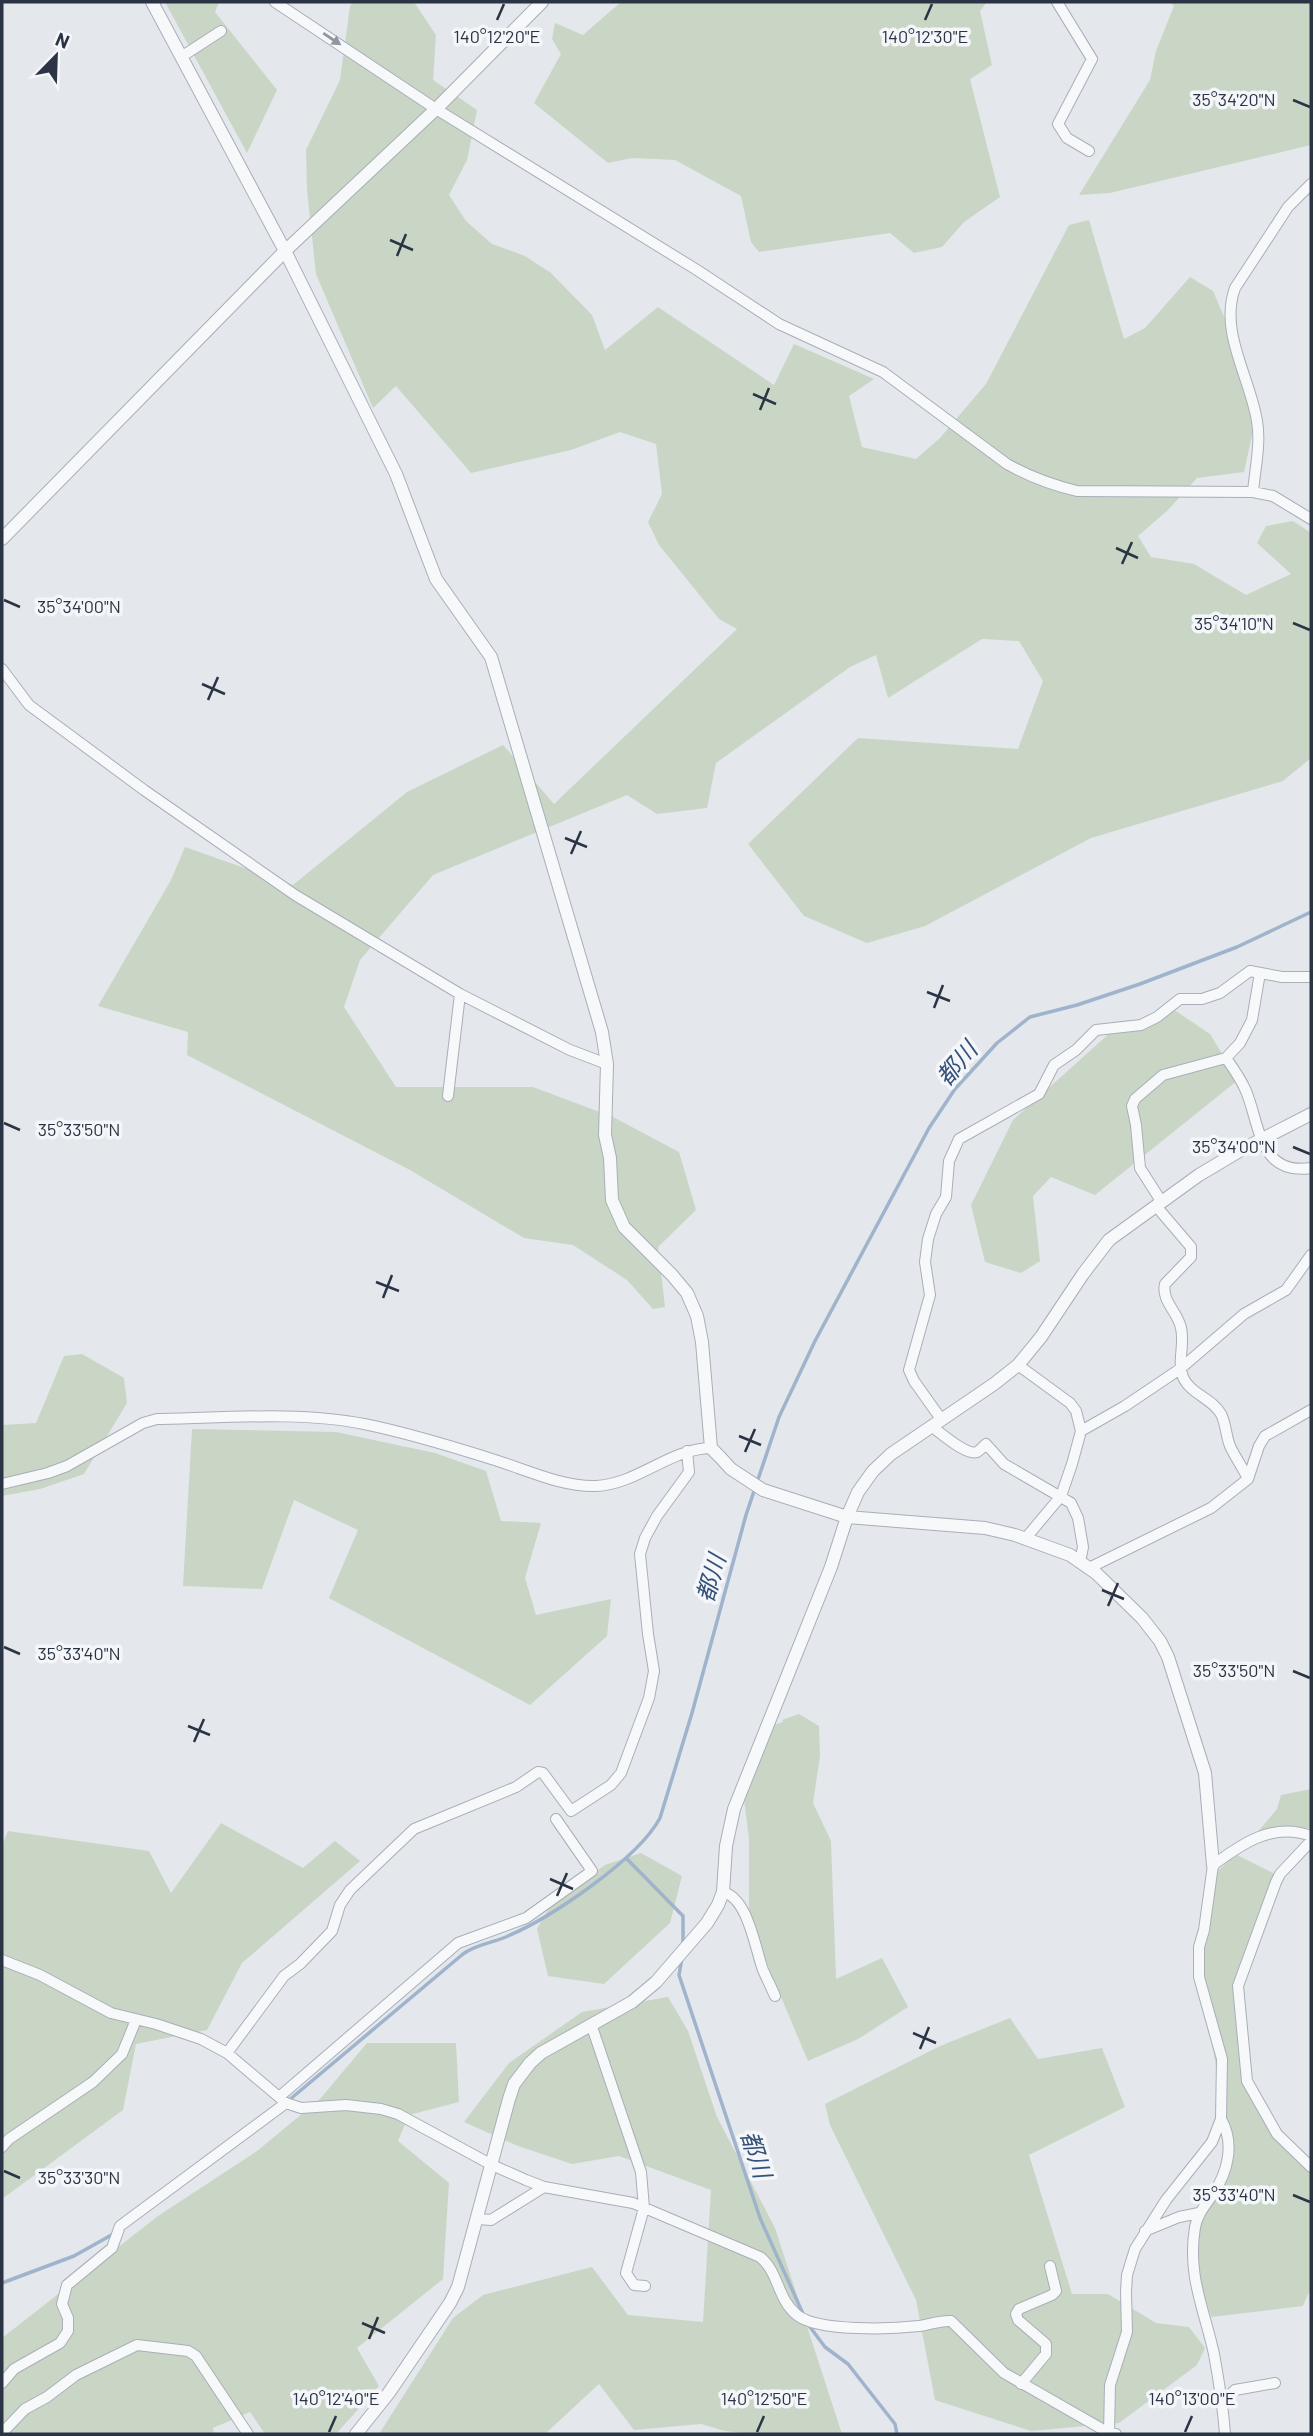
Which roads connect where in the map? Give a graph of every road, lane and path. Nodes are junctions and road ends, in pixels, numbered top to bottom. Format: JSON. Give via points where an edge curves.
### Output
{"nodes":[{"id":1,"x":152,"y":2,"type":"edge"},
{"id":2,"x":275,"y":2,"type":"edge"},
{"id":3,"x":541,"y":2,"type":"edge"},
{"id":4,"x":1057,"y":2,"type":"edge"},
{"id":5,"x":221,"y":31,"type":"dead end"},
{"id":6,"x":181,"y":57,"type":"junction"},
{"id":7,"x":436,"y":109,"type":"junction"},
{"id":8,"x":1089,"y":150,"type":"dead end"},
{"id":9,"x":1311,"y":184,"type":"edge"},
{"id":10,"x":285,"y":251,"type":"junction"},
{"id":11,"x":1253,"y":492,"type":"junction"},
{"id":12,"x":1311,"y":519,"type":"edge"},
{"id":13,"x":2,"y":539,"type":"edge"},
{"id":14,"x":2,"y":668,"type":"edge"},
{"id":15,"x":1260,"y":973,"type":"junction"},
{"id":16,"x":1311,"y":977,"type":"edge"},
{"id":17,"x":460,"y":994,"type":"junction"},
{"id":18,"x":1226,"y":1058,"type":"junction"},
{"id":19,"x":607,"y":1064,"type":"junction"},
{"id":20,"x":448,"y":1096,"type":"dead end"},
{"id":21,"x":1311,"y":1114,"type":"edge"},
{"id":22,"x":1260,"y":1142,"type":"junction"},
{"id":23,"x":1311,"y":1168,"type":"edge"},
{"id":24,"x":1159,"y":1204,"type":"junction"},
{"id":25,"x":1311,"y":1255,"type":"edge"},
{"id":26,"x":1018,"y":1365,"type":"junction"},
{"id":27,"x":1180,"y":1369,"type":"junction"},
{"id":28,"x":1311,"y":1410,"type":"edge"},
{"id":29,"x":936,"y":1422,"type":"junction"},
{"id":30,"x":1081,"y":1431,"type":"junction"},
{"id":31,"x":712,"y":1448,"type":"junction"},
{"id":32,"x":687,"y":1451,"type":"junction"},
{"id":33,"x":1248,"y":1479,"type":"junction"},
{"id":34,"x":2,"y":1484,"type":"edge"},
{"id":35,"x":1061,"y":1496,"type":"junction"},
{"id":36,"x":847,"y":1517,"type":"junction"},
{"id":37,"x":1025,"y":1539,"type":"junction"},
{"id":38,"x":1085,"y":1565,"type":"junction"},
{"id":39,"x":556,"y":1819,"type":"dead end"},
{"id":40,"x":1311,"y":1839,"type":"edge"},
{"id":41,"x":1213,"y":1865,"type":"junction"},
{"id":42,"x":723,"y":1892,"type":"junction"},
{"id":43,"x":2,"y":1960,"type":"edge"},
{"id":44,"x":775,"y":1996,"type":"dead end"},
{"id":45,"x":136,"y":2020,"type":"junction"},
{"id":46,"x":592,"y":2027,"type":"junction"},
{"id":47,"x":227,"y":2053,"type":"junction"},
{"id":48,"x":282,"y":2100,"type":"junction"},
{"id":49,"x":1221,"y":2119,"type":"junction"},
{"id":50,"x":2,"y":2147,"type":"edge"},
{"id":51,"x":492,"y":2165,"type":"junction"},
{"id":52,"x":1311,"y":2167,"type":"edge"},
{"id":53,"x":544,"y":2187,"type":"junction"},
{"id":54,"x":644,"y":2208,"type":"junction"},
{"id":55,"x":1199,"y":2213,"type":"junction"},
{"id":56,"x":478,"y":2219,"type":"junction"},
{"id":57,"x":1145,"y":2231,"type":"junction"},
{"id":58,"x":1050,"y":2266,"type":"dead end"},
{"id":59,"x":645,"y":2286,"type":"dead end"},
{"id":60,"x":2,"y":2383,"type":"edge"},
{"id":61,"x":1275,"y":2383,"type":"dead end"},
{"id":62,"x":1021,"y":2384,"type":"junction"},
{"id":63,"x":1223,"y":2402,"type":"junction"},
{"id":64,"x":2,"y":2432,"type":"edge"},
{"id":65,"x":248,"y":2434,"type":"edge"},
{"id":66,"x":356,"y":2434,"type":"edge"},
{"id":67,"x":1112,"y":2434,"type":"edge"},
{"id":68,"x":1224,"y":2434,"type":"edge"}],
"edges":[{"from":1,"to":6,"type":"street"},
{"from":2,"to":7,"type":"street","one_way":true},
{"from":3,"to":7,"type":"street"},
{"from":4,"to":8,"type":"street","via":[[1092,59],[1058,124],[1066,138]]},
{"from":5,"to":6,"type":"street"},
{"from":6,"to":10,"type":"street"},
{"from":7,"to":10,"type":"street"},
{"from":7,"to":11,"type":"street","via":[[779,324],[883,372],[1028,476],[1077,491]]},
{"from":9,"to":11,"type":"street","via":[[1288,208],[1235,288],[1230,303],[1231,326],[1257,420]]},
{"from":10,"to":13,"type":"street"},
{"from":10,"to":19,"type":"street","via":[[396,474],[436,579],[491,657],[602,1032]]},
{"from":11,"to":12,"type":"street","via":[[1273,496]]},
{"from":14,"to":17,"type":"street","via":[[29,705],[144,790],[295,895]]},
{"from":15,"to":16,"type":"street"},
{"from":15,"to":18,"type":"street","via":[[1252,1020]]},
{"from":15,"to":29,"type":"street","via":[[1250,971],[1220,993],[1202,999],[1180,999],[1141,1025],[1096,1030],[1055,1065],[1039,1094],[959,1139],[949,1161],[946,1197],[928,1239],[925,1262],[930,1295],[909,1370]]},
{"from":17,"to":19,"type":"street"},
{"from":17,"to":20,"type":"street"},
{"from":18,"to":22,"type":"street","via":[[1245,1088]]},
{"from":18,"to":24,"type":"street","via":[[1163,1075],[1135,1099],[1132,1113],[1140,1168]]},
{"from":19,"to":31,"type":"street","via":[[605,1135],[612,1200],[625,1227],[687,1293],[697,1316]]},
{"from":21,"to":22,"type":"street"},
{"from":22,"to":23,"type":"street","via":[[1287,1167]]},
{"from":22,"to":24,"type":"street","via":[[1199,1175]]},
{"from":24,"to":26,"type":"street","via":[[1109,1240]]},
{"from":24,"to":27,"type":"street","via":[[1191,1247],[1191,1257],[1164,1290],[1182,1332]]},
{"from":25,"to":27,"type":"street","via":[[1286,1290],[1244,1314]]},
{"from":26,"to":29,"type":"street"},
{"from":26,"to":30,"type":"street","via":[[1070,1403]]},
{"from":27,"to":30,"type":"street"},
{"from":27,"to":33,"type":"street","via":[[1187,1385],[1221,1414],[1230,1445]]},
{"from":28,"to":33,"type":"street","via":[[1265,1436]]},
{"from":29,"to":35,"type":"street","via":[[958,1446],[977,1452],[986,1444],[1004,1464]]},
{"from":29,"to":36,"type":"street","via":[[873,1471]]},
{"from":30,"to":35,"type":"street"},
{"from":31,"to":32,"type":"street"},
{"from":31,"to":36,"type":"street","via":[[731,1469],[763,1490]]},
{"from":32,"to":34,"type":"street","via":[[625,1479],[597,1486],[559,1481],[363,1424],[293,1417],[157,1419],[48,1474]]},
{"from":32,"to":47,"type":"street","via":[[688,1472],[657,1516],[640,1554],[654,1671],[649,1698],[621,1773],[611,1785],[571,1811],[538,1772],[516,1787],[414,1829],[349,1890],[332,1931],[284,1976]]},
{"from":33,"to":38,"type":"street","via":[[1211,1508]]},
{"from":35,"to":37,"type":"street"},
{"from":35,"to":38,"type":"street","via":[[1071,1503],[1078,1518]]},
{"from":36,"to":37,"type":"street","via":[[969,1526]]},
{"from":36,"to":42,"type":"street","via":[[734,1809]]},
{"from":37,"to":38,"type":"street","via":[[1057,1549]]},
{"from":38,"to":41,"type":"street","via":[[1142,1618],[1168,1657],[1205,1773]]},
{"from":39,"to":48,"type":"street","via":[[592,1871],[526,1918],[458,1942]]},
{"from":40,"to":41,"type":"street","via":[[1298,1831],[1261,1836],[1247,1840]]},
{"from":40,"to":52,"type":"street","via":[[1276,1882],[1238,1986],[1250,2088],[1277,2134]]},
{"from":41,"to":49,"type":"street","via":[[1199,1947],[1199,1977],[1222,2059]]},
{"from":42,"to":44,"type":"street","via":[[745,1913]]},
{"from":42,"to":46,"type":"street","via":[[707,1923],[656,1982]]},
{"from":43,"to":45,"type":"street","via":[[111,2013]]},
{"from":45,"to":47,"type":"street","via":[[201,2039]]},
{"from":45,"to":50,"type":"street","via":[[122,2054],[93,2082]]},
{"from":46,"to":51,"type":"street","via":[[541,2053],[520,2074]]},
{"from":46,"to":54,"type":"street","via":[[641,2172]]},
{"from":47,"to":48,"type":"street"},
{"from":48,"to":51,"type":"street","via":[[301,2108],[346,2105],[381,2109]]},
{"from":48,"to":60,"type":"street","via":[[120,2226],[112,2248],[67,2285],[62,2304],[68,2331],[60,2343],[14,2369]]},
{"from":49,"to":55,"type":"street","via":[[1228,2131],[1227,2165]]},
{"from":49,"to":57,"type":"street","via":[[1212,2142]]},
{"from":51,"to":53,"type":"street"},
{"from":51,"to":56,"type":"street"},
{"from":53,"to":54,"type":"street"},
{"from":53,"to":56,"type":"street","via":[[491,2220]]},
{"from":54,"to":59,"type":"street","via":[[625,2273],[634,2284]]},
{"from":54,"to":62,"type":"street","via":[[760,2257],[774,2272],[778,2288],[799,2317],[867,2329],[951,2321]]},
{"from":55,"to":57,"type":"street"},
{"from":55,"to":63,"type":"street","via":[[1192,2265]]},
{"from":56,"to":66,"type":"street","via":[[450,2303]]},
{"from":57,"to":67,"type":"street","via":[[1127,2275],[1127,2332],[1110,2385]]},
{"from":58,"to":62,"type":"street","via":[[1056,2291],[1016,2314],[1046,2344],[1046,2354]]},
{"from":61,"to":63,"type":"street","via":[[1235,2390]]},
{"from":62,"to":67,"type":"street"},
{"from":63,"to":68,"type":"street"},
{"from":64,"to":65,"type":"street","via":[[25,2409],[76,2375],[137,2345],[196,2356]]}]}
